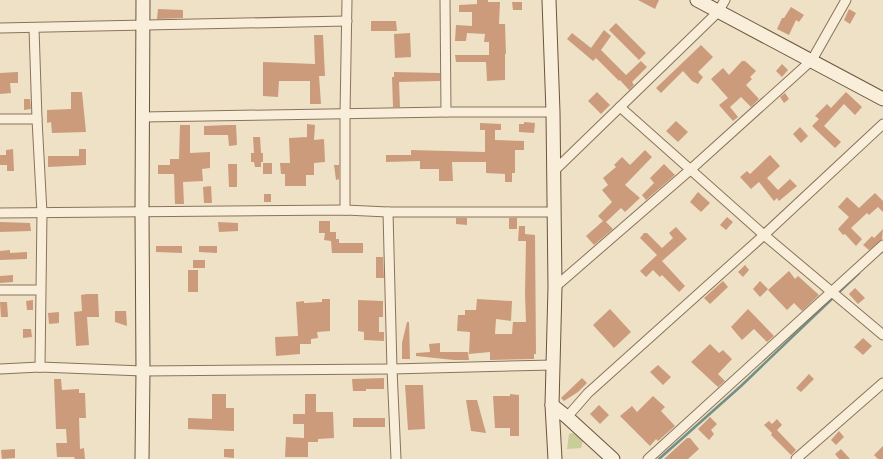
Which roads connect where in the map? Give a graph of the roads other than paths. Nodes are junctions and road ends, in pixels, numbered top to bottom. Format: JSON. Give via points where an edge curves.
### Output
{"nodes":[{"id":1,"x":143,"y":0,"type":"edge"},
{"id":2,"x":348,"y":0,"type":"edge"},
{"id":3,"x":445,"y":0,"type":"edge"},
{"id":4,"x":549,"y":0,"type":"edge"},
{"id":5,"x":697,"y":0,"type":"edge"},
{"id":6,"x":725,"y":0,"type":"edge"},
{"id":7,"x":846,"y":0,"type":"edge"},
{"id":8,"x":718,"y":12,"type":"junction"},
{"id":9,"x":347,"y":21,"type":"junction"},
{"id":10,"x":143,"y":26,"type":"junction"},
{"id":11,"x":0,"y":28,"type":"edge"},
{"id":12,"x":34,"y":28,"type":"junction"},
{"id":13,"x":812,"y":60,"type":"junction"},
{"id":14,"x":883,"y":99,"type":"edge"},
{"id":15,"x":620,"y":107,"type":"junction"},
{"id":16,"x":446,"y":112,"type":"junction"},
{"id":17,"x":553,"y":112,"type":"junction"},
{"id":18,"x":345,"y":114,"type":"junction"},
{"id":19,"x":142,"y":117,"type":"junction"},
{"id":20,"x":0,"y":118,"type":"edge"},
{"id":21,"x":37,"y":119,"type":"junction"},
{"id":22,"x":883,"y":124,"type":"edge"},
{"id":23,"x":690,"y":170,"type":"junction"},
{"id":24,"x":554,"y":171,"type":"junction"},
{"id":25,"x":345,"y":210,"type":"junction"},
{"id":26,"x":142,"y":212,"type":"junction"},
{"id":27,"x":388,"y":212,"type":"junction"},
{"id":28,"x":554,"y":212,"type":"junction"},
{"id":29,"x":0,"y":214,"type":"edge"},
{"id":30,"x":42,"y":214,"type":"junction"},
{"id":31,"x":764,"y":235,"type":"junction"},
{"id":32,"x":883,"y":244,"type":"edge"},
{"id":33,"x":555,"y":287,"type":"junction"},
{"id":34,"x":0,"y":290,"type":"edge"},
{"id":35,"x":40,"y":290,"type":"junction"},
{"id":36,"x":832,"y":292,"type":"junction"},
{"id":37,"x":883,"y":335,"type":"edge"},
{"id":38,"x":553,"y":365,"type":"junction"},
{"id":39,"x":40,"y":367,"type":"junction"},
{"id":40,"x":0,"y":369,"type":"edge"},
{"id":41,"x":392,"y":369,"type":"junction"},
{"id":42,"x":143,"y":371,"type":"junction"},
{"id":43,"x":883,"y":383,"type":"edge"},
{"id":44,"x":552,"y":405,"type":"junction"},
{"id":45,"x":567,"y":417,"type":"junction"},
{"id":46,"x":142,"y":459,"type":"edge"},
{"id":47,"x":396,"y":459,"type":"edge"},
{"id":48,"x":555,"y":459,"type":"edge"},
{"id":49,"x":613,"y":459,"type":"edge"},
{"id":50,"x":648,"y":459,"type":"edge"},
{"id":51,"x":796,"y":459,"type":"edge"}],
"edges":[{"from":1,"to":10,"type":"street"},
{"from":2,"to":9,"type":"street"},
{"from":3,"to":16,"type":"street"},
{"from":4,"to":17,"type":"street"},
{"from":5,"to":8,"type":"street"},
{"from":6,"to":8,"type":"street"},
{"from":7,"to":13,"type":"street"},
{"from":8,"to":13,"type":"street"},
{"from":8,"to":15,"type":"street"},
{"from":9,"to":10,"type":"street"},
{"from":9,"to":18,"type":"street"},
{"from":10,"to":12,"type":"street"},
{"from":10,"to":19,"type":"street"},
{"from":11,"to":12,"type":"street"},
{"from":12,"to":21,"type":"street"},
{"from":13,"to":14,"type":"street"},
{"from":13,"to":23,"type":"street"},
{"from":15,"to":23,"type":"street"},
{"from":15,"to":24,"type":"street"},
{"from":16,"to":17,"type":"street"},
{"from":16,"to":18,"type":"street"},
{"from":17,"to":24,"type":"street"},
{"from":18,"to":19,"type":"street"},
{"from":18,"to":25,"type":"street"},
{"from":19,"to":26,"type":"street"},
{"from":20,"to":21,"type":"street"},
{"from":21,"to":30,"type":"street"},
{"from":22,"to":31,"type":"street"},
{"from":23,"to":31,"type":"street"},
{"from":23,"to":33,"type":"street"},
{"from":24,"to":28,"type":"street"},
{"from":25,"to":26,"type":"street"},
{"from":25,"to":27,"type":"street"},
{"from":26,"to":30,"type":"street"},
{"from":26,"to":42,"type":"street"},
{"from":27,"to":28,"type":"street"},
{"from":27,"to":41,"type":"street"},
{"from":28,"to":33,"type":"street"},
{"from":29,"to":30,"type":"street"},
{"from":30,"to":35,"type":"street"},
{"from":31,"to":36,"type":"street"},
{"from":31,"to":45,"type":"street","via":[[588,393]]},
{"from":32,"to":36,"type":"street"},
{"from":33,"to":38,"type":"street"},
{"from":34,"to":35,"type":"street"},
{"from":35,"to":39,"type":"street"},
{"from":36,"to":37,"type":"street"},
{"from":36,"to":50,"type":"street"},
{"from":38,"to":41,"type":"street"},
{"from":38,"to":44,"type":"street"},
{"from":39,"to":40,"type":"street"},
{"from":39,"to":42,"type":"street"},
{"from":41,"to":42,"type":"street"},
{"from":41,"to":47,"type":"street"},
{"from":42,"to":46,"type":"street"},
{"from":43,"to":51,"type":"street"},
{"from":44,"to":45,"type":"street"},
{"from":44,"to":48,"type":"street"},
{"from":45,"to":49,"type":"street"}]}
